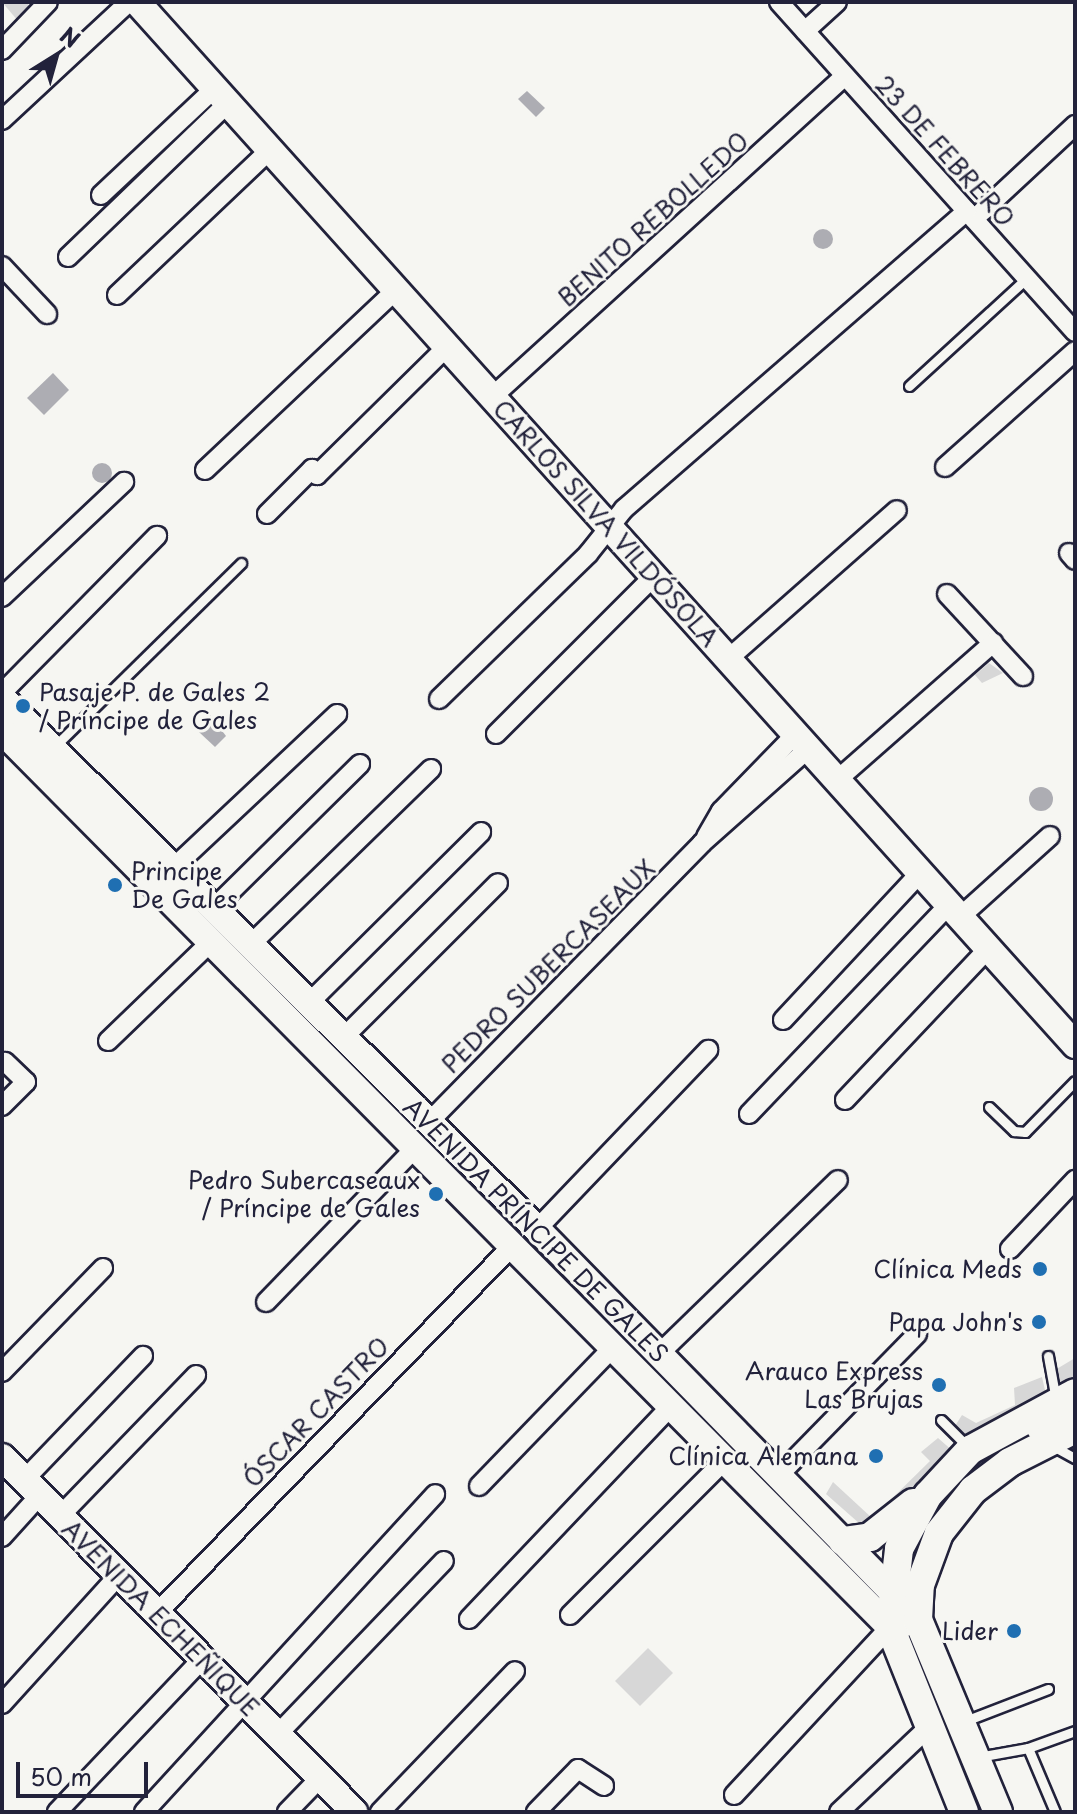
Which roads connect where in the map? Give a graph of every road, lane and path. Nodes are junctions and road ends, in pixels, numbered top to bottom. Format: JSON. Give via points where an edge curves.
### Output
{"nodes":[{"id":1,"x":48,"y":2,"type":"edge"},
{"id":2,"x":129,"y":2,"type":"edge"},
{"id":3,"x":137,"y":2,"type":"edge"},
{"id":4,"x":779,"y":2,"type":"edge"},
{"id":5,"x":837,"y":2,"type":"edge"},
{"id":6,"x":805,"y":31,"type":"junction"},
{"id":7,"x":2,"y":50,"type":"edge"},
{"id":8,"x":845,"y":76,"type":"junction"},
{"id":9,"x":221,"y":96,"type":"junction"},
{"id":10,"x":2,"y":120,"type":"edge"},
{"id":11,"x":1075,"y":125,"type":"edge"},
{"id":12,"x":270,"y":150,"type":"junction"},
{"id":13,"x":101,"y":195,"type":"dead end"},
{"id":14,"x":970,"y":215,"type":"junction"},
{"id":15,"x":68,"y":257,"type":"dead end"},
{"id":16,"x":2,"y":266,"type":"edge"},
{"id":17,"x":1027,"y":278,"type":"junction"},
{"id":18,"x":396,"y":290,"type":"junction"},
{"id":19,"x":117,"y":295,"type":"dead end"},
{"id":20,"x":1068,"y":310,"type":"edge"},
{"id":21,"x":47,"y":314,"type":"dead end"},
{"id":22,"x":1075,"y":332,"type":"edge"},
{"id":23,"x":447,"y":347,"type":"junction"},
{"id":24,"x":1075,"y":351,"type":"edge"},
{"id":25,"x":909,"y":386,"type":"dead end"},
{"id":26,"x":492,"y":397,"type":"junction"},
{"id":27,"x":945,"y":467,"type":"dead end"},
{"id":28,"x":205,"y":470,"type":"dead end"},
{"id":29,"x":124,"y":482,"type":"dead end"},
{"id":30,"x":897,"y":510,"type":"dead end"},
{"id":31,"x":267,"y":514,"type":"dead end"},
{"id":32,"x":610,"y":528,"type":"junction"},
{"id":33,"x":157,"y":536,"type":"dead end"},
{"id":34,"x":241,"y":563,"type":"dead end"},
{"id":35,"x":654,"y":576,"type":"junction"},
{"id":36,"x":947,"y":594,"type":"dead end"},
{"id":37,"x":2,"y":597,"type":"edge"},
{"id":38,"x":993,"y":643,"type":"junction"},
{"id":39,"x":728,"y":659,"type":"junction"},
{"id":40,"x":1023,"y":676,"type":"dead end"},
{"id":41,"x":2,"y":695,"type":"edge"},
{"id":42,"x":439,"y":699,"type":"dead end"},
{"id":43,"x":337,"y":714,"type":"dead end"},
{"id":44,"x":496,"y":734,"type":"dead end"},
{"id":45,"x":5,"y":739,"type":"edge"},
{"id":46,"x":802,"y":741,"type":"junction"},
{"id":47,"x":53,"y":748,"type":"junction"},
{"id":48,"x":360,"y":764,"type":"dead end"},
{"id":49,"x":431,"y":769,"type":"dead end"},
{"id":50,"x":837,"y":780,"type":"junction"},
{"id":51,"x":481,"y":832,"type":"dead end"},
{"id":52,"x":1050,"y":836,"type":"dead end"},
{"id":53,"x":171,"y":870,"type":"junction"},
{"id":54,"x":920,"y":873,"type":"junction"},
{"id":55,"x":498,"y":883,"type":"dead end"},
{"id":56,"x":212,"y":910,"type":"junction"},
{"id":57,"x":954,"y":911,"type":"junction"},
{"id":58,"x":211,"y":942,"type":"junction"},
{"id":59,"x":249,"y":946,"type":"junction"},
{"id":60,"x":988,"y":949,"type":"junction"},
{"id":61,"x":308,"y":1004,"type":"junction"},
{"id":62,"x":783,"y":1020,"type":"dead end"},
{"id":63,"x":343,"y":1038,"type":"junction"},
{"id":64,"x":108,"y":1041,"type":"dead end"},
{"id":65,"x":1075,"y":1045,"type":"edge"},
{"id":66,"x":708,"y":1050,"type":"dead end"},
{"id":67,"x":5,"y":1062,"type":"dead end"},
{"id":68,"x":1075,"y":1081,"type":"edge"},
{"id":69,"x":845,"y":1100,"type":"dead end"},
{"id":70,"x":2,"y":1106,"type":"edge"},
{"id":71,"x":989,"y":1107,"type":"dead end"},
{"id":72,"x":749,"y":1114,"type":"dead end"},
{"id":73,"x":428,"y":1123,"type":"junction"},
{"id":74,"x":415,"y":1148,"type":"junction"},
{"id":75,"x":838,"y":1180,"type":"dead end"},
{"id":76,"x":1075,"y":1180,"type":"edge"},
{"id":77,"x":537,"y":1229,"type":"junction"},
{"id":78,"x":512,"y":1246,"type":"junction"},
{"id":79,"x":1010,"y":1249,"type":"dead end"},
{"id":80,"x":103,"y":1268,"type":"dead end"},
{"id":81,"x":266,"y":1302,"type":"dead end"},
{"id":82,"x":917,"y":1334,"type":"dead end"},
{"id":83,"x":613,"y":1347,"type":"junction"},
{"id":84,"x":660,"y":1353,"type":"junction"},
{"id":85,"x":143,"y":1356,"type":"dead end"},
{"id":86,"x":1048,"y":1356,"type":"dead end"},
{"id":87,"x":2,"y":1372,"type":"edge"},
{"id":88,"x":196,"y":1375,"type":"dead end"},
{"id":89,"x":1069,"y":1402,"type":"edge"},
{"id":90,"x":671,"y":1406,"type":"junction"},
{"id":91,"x":941,"y":1420,"type":"dead end"},
{"id":92,"x":1075,"y":1429,"type":"edge"},
{"id":93,"x":1046,"y":1443,"type":"junction"},
{"id":94,"x":984,"y":1450,"type":"junction"},
{"id":95,"x":2,"y":1457,"type":"edge"},
{"id":96,"x":1075,"y":1458,"type":"edge"},
{"id":97,"x":725,"y":1460,"type":"junction"},
{"id":98,"x":780,"y":1474,"type":"junction"},
{"id":99,"x":941,"y":1478,"type":"junction"},
{"id":100,"x":479,"y":1486,"type":"dead end"},
{"id":101,"x":32,"y":1488,"type":"junction"},
{"id":102,"x":435,"y":1494,"type":"dead end"},
{"id":103,"x":60,"y":1516,"type":"junction"},
{"id":104,"x":2,"y":1537,"type":"edge"},
{"id":105,"x":843,"y":1541,"type":"junction"},
{"id":106,"x":444,"y":1561,"type":"dead end"},
{"id":107,"x":119,"y":1575,"type":"junction"},
{"id":108,"x":890,"y":1590,"type":"junction"},
{"id":109,"x":157,"y":1613,"type":"junction"},
{"id":110,"x":570,"y":1615,"type":"dead end"},
{"id":111,"x":469,"y":1619,"type":"dead end"},
{"id":112,"x":918,"y":1620,"type":"junction"},
{"id":113,"x":890,"y":1627,"type":"junction"},
{"id":114,"x":202,"y":1659,"type":"junction"},
{"id":115,"x":515,"y":1671,"type":"dead end"},
{"id":116,"x":1048,"y":1689,"type":"dead end"},
{"id":117,"x":245,"y":1702,"type":"junction"},
{"id":118,"x":2,"y":1704,"type":"edge"},
{"id":119,"x":961,"y":1723,"type":"junction"},
{"id":120,"x":929,"y":1727,"type":"junction"},
{"id":121,"x":1075,"y":1731,"type":"edge"},
{"id":122,"x":277,"y":1735,"type":"junction"},
{"id":123,"x":1028,"y":1748,"type":"junction"},
{"id":124,"x":975,"y":1757,"type":"junction"},
{"id":125,"x":320,"y":1778,"type":"junction"},
{"id":126,"x":604,"y":1786,"type":"dead end"},
{"id":127,"x":734,"y":1795,"type":"dead end"},
{"id":128,"x":57,"y":1812,"type":"edge"},
{"id":129,"x":144,"y":1812,"type":"edge"},
{"id":130,"x":287,"y":1812,"type":"edge"},
{"id":131,"x":354,"y":1812,"type":"edge"},
{"id":132,"x":380,"y":1812,"type":"edge"},
{"id":133,"x":536,"y":1812,"type":"edge"},
{"id":134,"x":839,"y":1812,"type":"edge"},
{"id":135,"x":964,"y":1812,"type":"edge"},
{"id":136,"x":998,"y":1812,"type":"edge"},
{"id":137,"x":1055,"y":1812,"type":"edge"}],
"edges":[{"from":1,"to":7,"type":"street"},
{"from":2,"to":10,"type":"street"},
{"from":3,"to":9,"type":"main road","name":"CARLOS SILVA VILDÓSOLA"},
{"from":4,"to":6,"type":"street","name":"23 DE FEBRERO"},
{"from":5,"to":6,"type":"street"},
{"from":6,"to":8,"type":"street","name":"23 DE FEBRERO"},
{"from":8,"to":14,"type":"street","name":"23 DE FEBRERO"},
{"from":8,"to":26,"type":"street","name":"BENITO REBOLLEDO"},
{"from":9,"to":12,"type":"main road","name":"CARLOS SILVA VILDÓSOLA"},
{"from":9,"to":13,"type":"street"},
{"from":9,"to":15,"type":"street"},
{"from":11,"to":14,"type":"street"},
{"from":12,"to":18,"type":"main road","name":"CARLOS SILVA VILDÓSOLA"},
{"from":12,"to":19,"type":"street"},
{"from":14,"to":17,"type":"street","name":"23 DE FEBRERO"},
{"from":14,"to":32,"type":"street","via":[[624,509]]},
{"from":16,"to":21,"type":"street"},
{"from":17,"to":20,"type":"street","name":"23 DE FEBRERO"},
{"from":17,"to":25,"type":"lane"},
{"from":18,"to":23,"type":"main road","name":"CARLOS SILVA VILDÓSOLA"},
{"from":18,"to":28,"type":"street"},
{"from":20,"to":22,"type":"street","name":"23 DE FEBRERO"},
{"from":23,"to":26,"type":"main road","name":"CARLOS SILVA VILDÓSOLA"},
{"from":23,"to":31,"type":"street","via":[[317,475],[312,469]]},
{"from":24,"to":27,"type":"street"},
{"from":26,"to":32,"type":"main road","name":"CARLOS SILVA VILDÓSOLA"},
{"from":29,"to":37,"type":"street"},
{"from":30,"to":39,"type":"street"},
{"from":32,"to":35,"type":"main road","name":"CARLOS SILVA VILDÓSOLA"},
{"from":32,"to":42,"type":"street"},
{"from":33,"to":41,"type":"street"},
{"from":34,"to":47,"type":"lane"},
{"from":35,"to":39,"type":"main road","name":"CARLOS SILVA VILDÓSOLA"},
{"from":35,"to":44,"type":"street"},
{"from":36,"to":38,"type":"street"},
{"from":38,"to":40,"type":"street"},
{"from":38,"to":50,"type":"street"},
{"from":39,"to":46,"type":"main road","name":"CARLOS SILVA VILDÓSOLA"},
{"from":41,"to":47,"type":"main road","name":"AVENIDA PRÍNCIPE DE GALES"},
{"from":43,"to":53,"type":"street"},
{"from":45,"to":58,"type":"main road","name":"AVENIDA PRÍNCIPE DE GALES"},
{"from":46,"to":50,"type":"main road","name":"CARLOS SILVA VILDÓSOLA"},
{"from":46,"to":73,"type":"street","name":"PEDRO SUBERCASEAUX","via":[[721,811],[702,843]]},
{"from":47,"to":53,"type":"main road","name":"AVENIDA PRÍNCIPE DE GALES"},
{"from":48,"to":56,"type":"street"},
{"from":49,"to":59,"type":"street"},
{"from":50,"to":54,"type":"main road","name":"CARLOS SILVA VILDÓSOLA"},
{"from":51,"to":61,"type":"street"},
{"from":52,"to":57,"type":"street"},
{"from":53,"to":56,"type":"main road","name":"AVENIDA PRÍNCIPE DE GALES"},
{"from":54,"to":57,"type":"main road","name":"CARLOS SILVA VILDÓSOLA"},
{"from":54,"to":62,"type":"street"},
{"from":55,"to":63,"type":"street"},
{"from":56,"to":59,"type":"main road","name":"AVENIDA PRÍNCIPE DE GALES"},
{"from":57,"to":60,"type":"main road","name":"CARLOS SILVA VILDÓSOLA"},
{"from":57,"to":72,"type":"street"},
{"from":58,"to":64,"type":"street"},
{"from":58,"to":74,"type":"main road","name":"AVENIDA PRÍNCIPE DE GALES"},
{"from":59,"to":61,"type":"main road","name":"AVENIDA PRÍNCIPE DE GALES"},
{"from":60,"to":65,"type":"main road","name":"CARLOS SILVA VILDÓSOLA"},
{"from":60,"to":69,"type":"street"},
{"from":61,"to":63,"type":"main road","name":"AVENIDA PRÍNCIPE DE GALES"},
{"from":63,"to":73,"type":"main road","name":"AVENIDA PRÍNCIPE DE GALES"},
{"from":66,"to":77,"type":"street"},
{"from":67,"to":70,"type":"street","via":[[26,1082]]},
{"from":68,"to":71,"type":"lane","via":[[1025,1132],[1014,1131]]},
{"from":73,"to":77,"type":"main road","name":"AVENIDA PRÍNCIPE DE GALES"},
{"from":74,"to":78,"type":"main road","name":"AVENIDA PRÍNCIPE DE GALES"},
{"from":74,"to":81,"type":"street"},
{"from":75,"to":84,"type":"street"},
{"from":76,"to":79,"type":"street"},
{"from":77,"to":84,"type":"main road","name":"AVENIDA PRÍNCIPE DE GALES"},
{"from":78,"to":83,"type":"main road","name":"AVENIDA PRÍNCIPE DE GALES"},
{"from":78,"to":109,"type":"street","name":"ÓSCAR CASTRO"},
{"from":80,"to":87,"type":"street"},
{"from":82,"to":98,"type":"street"},
{"from":83,"to":90,"type":"main road","name":"AVENIDA PRÍNCIPE DE GALES"},
{"from":83,"to":100,"type":"street"},
{"from":84,"to":98,"type":"main road","name":"AVENIDA PRÍNCIPE DE GALES"},
{"from":85,"to":101,"type":"street"},
{"from":86,"to":89,"type":"lane"},
{"from":88,"to":103,"type":"street"},
{"from":89,"to":94,"type":"main road"},
{"from":90,"to":97,"type":"main road","name":"AVENIDA PRÍNCIPE DE GALES"},
{"from":90,"to":111,"type":"street"},
{"from":91,"to":94,"type":"lane"},
{"from":92,"to":93,"type":"main road"},
{"from":93,"to":96,"type":"lane"},
{"from":93,"to":112,"type":"main road","via":[[997,1470],[944,1524],[923,1570]]},
{"from":94,"to":99,"type":"main road"},
{"from":95,"to":101,"type":"main road","name":"AVENIDA ECHEÑIQUE"},
{"from":97,"to":110,"type":"street"},
{"from":97,"to":113,"type":"main road","name":"AVENIDA PRÍNCIPE DE GALES"},
{"from":98,"to":105,"type":"main road","name":"AVENIDA PRÍNCIPE DE GALES"},
{"from":99,"to":105,"type":"main road","via":[[884,1529],[862,1540]]},
{"from":99,"to":108,"type":"main road","via":[[902,1539]]},
{"from":101,"to":103,"type":"main road","name":"AVENIDA ECHEÑIQUE"},
{"from":101,"to":104,"type":"street"},
{"from":102,"to":117,"type":"street"},
{"from":103,"to":107,"type":"main road","name":"AVENIDA ECHEÑIQUE"},
{"from":105,"to":108,"type":"main road","name":"AVENIDA PRÍNCIPE DE GALES"},
{"from":106,"to":122,"type":"street"},
{"from":107,"to":109,"type":"main road","name":"AVENIDA ECHEÑIQUE"},
{"from":107,"to":118,"type":"street"},
{"from":108,"to":112,"type":"main road","name":"AVENIDA PRÍNCIPE DE GALES"},
{"from":108,"to":113,"type":"main road"},
{"from":109,"to":114,"type":"main road","name":"AVENIDA ECHEÑIQUE"},
{"from":112,"to":113,"type":"main road"},
{"from":112,"to":119,"type":"main road","name":"AVENIDA PRÍNCIPE DE GALES"},
{"from":113,"to":120,"type":"main road","name":"AVENIDA PRÍNCIPE DE GALES"},
{"from":113,"to":127,"type":"street"},
{"from":114,"to":117,"type":"main road","name":"AVENIDA ECHEÑIQUE"},
{"from":114,"to":128,"type":"street"},
{"from":115,"to":132,"type":"street"},
{"from":116,"to":119,"type":"lane"},
{"from":117,"to":122,"type":"main road","name":"AVENIDA ECHEÑIQUE"},
{"from":117,"to":129,"type":"street"},
{"from":119,"to":124,"type":"main road","name":"AVENIDA PRÍNCIPE DE GALES"},
{"from":120,"to":134,"type":"street"},
{"from":120,"to":135,"type":"main road","name":"AVENIDA PRÍNCIPE DE GALES"},
{"from":121,"to":123,"type":"lane"},
{"from":122,"to":125,"type":"main road","name":"AVENIDA ECHEÑIQUE"},
{"from":123,"to":124,"type":"lane"},
{"from":123,"to":137,"type":"lane"},
{"from":124,"to":136,"type":"main road","name":"AVENIDA PRÍNCIPE DE GALES"},
{"from":125,"to":130,"type":"street"},
{"from":125,"to":131,"type":"main road","name":"AVENIDA ECHEÑIQUE"},
{"from":126,"to":133,"type":"street","via":[[578,1769]]}]}
